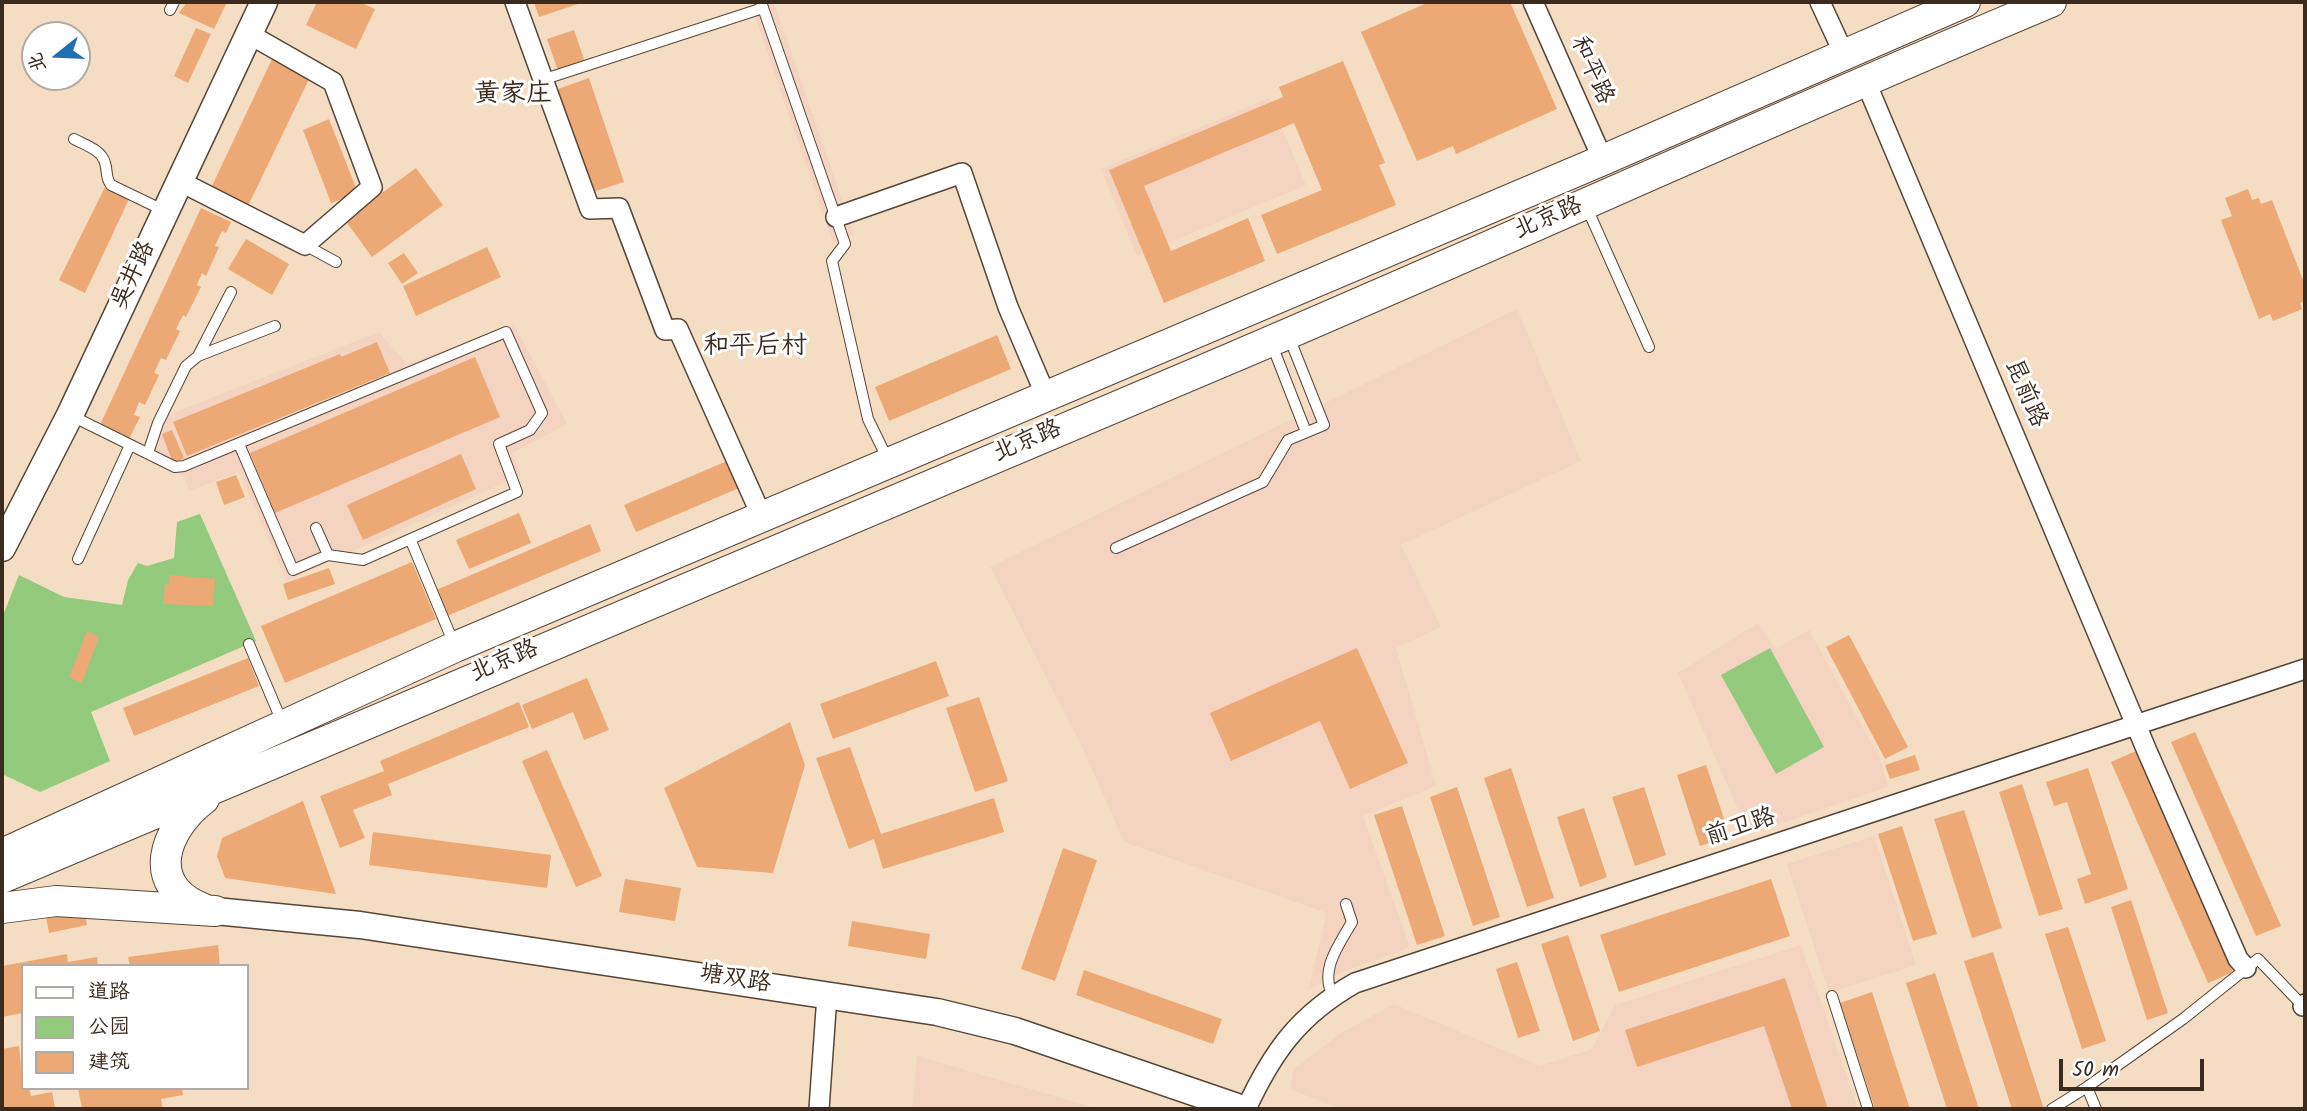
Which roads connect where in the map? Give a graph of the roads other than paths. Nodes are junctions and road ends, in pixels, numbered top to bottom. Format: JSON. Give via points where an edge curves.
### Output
{"nodes":[{"id":1,"x":264,"y":2,"type":"edge"},
{"id":2,"x":515,"y":2,"type":"edge"},
{"id":3,"x":1533,"y":2,"type":"edge"},
{"id":4,"x":1819,"y":2,"type":"edge"},
{"id":5,"x":1965,"y":2,"type":"edge"},
{"id":6,"x":2052,"y":2,"type":"edge"},
{"id":7,"x":762,"y":5,"type":"edge"},
{"id":8,"x":249,"y":34,"type":"junction"},
{"id":9,"x":1844,"y":54,"type":"junction"},
{"id":10,"x":545,"y":79,"type":"junction"},
{"id":11,"x":1864,"y":80,"type":"junction"},
{"id":12,"x":74,"y":139,"type":"dead end"},
{"id":13,"x":1603,"y":160,"type":"junction"},
{"id":14,"x":179,"y":181,"type":"junction"},
{"id":15,"x":1585,"y":205,"type":"junction"},
{"id":16,"x":166,"y":211,"type":"junction"},
{"id":17,"x":836,"y":217,"type":"junction"},
{"id":18,"x":305,"y":245,"type":"junction"},
{"id":19,"x":336,"y":262,"type":"dead end"},
{"id":20,"x":231,"y":292,"type":"dead end"},
{"id":21,"x":275,"y":326,"type":"dead end"},
{"id":22,"x":1279,"y":337,"type":"junction"},
{"id":23,"x":1649,"y":347,"type":"dead end"},
{"id":24,"x":198,"y":356,"type":"junction"},
{"id":25,"x":1046,"y":396,"type":"junction"},
{"id":26,"x":70,"y":415,"type":"junction"},
{"id":27,"x":1307,"y":432,"type":"junction"},
{"id":28,"x":239,"y":444,"type":"junction"},
{"id":29,"x":131,"y":445,"type":"junction"},
{"id":30,"x":148,"y":453,"type":"junction"},
{"id":31,"x":889,"y":462,"type":"junction"},
{"id":32,"x":762,"y":517,"type":"junction"},
{"id":33,"x":316,"y":528,"type":"dead end"},
{"id":34,"x":5,"y":533,"type":"edge"},
{"id":35,"x":411,"y":541,"type":"junction"},
{"id":36,"x":1116,"y":548,"type":"dead end"},
{"id":37,"x":328,"y":555,"type":"junction"},
{"id":38,"x":78,"y":559,"type":"dead end"},
{"id":39,"x":248,"y":644,"type":"dead end"},
{"id":40,"x":455,"y":647,"type":"junction"},
{"id":41,"x":2305,"y":670,"type":"edge"},
{"id":42,"x":283,"y":726,"type":"junction"},
{"id":43,"x":2138,"y":727,"type":"junction"},
{"id":44,"x":222,"y":785,"type":"junction"},
{"id":45,"x":2,"y":854,"type":"edge"},
{"id":46,"x":2,"y":878,"type":"edge"},
{"id":47,"x":1346,"y":904,"type":"dead end"},
{"id":48,"x":2,"y":908,"type":"edge"},
{"id":49,"x":215,"y":911,"type":"junction"},
{"id":50,"x":2246,"y":968,"type":"junction"},
{"id":51,"x":827,"y":995,"type":"junction"},
{"id":52,"x":1333,"y":996,"type":"junction"},
{"id":53,"x":1832,"y":996,"type":"dead end"},
{"id":54,"x":2304,"y":1005,"type":"edge"},
{"id":55,"x":2087,"y":1087,"type":"junction"},
{"id":56,"x":819,"y":1109,"type":"edge"},
{"id":57,"x":1245,"y":1109,"type":"edge"},
{"id":58,"x":1868,"y":1109,"type":"edge"},
{"id":59,"x":2052,"y":1109,"type":"edge"},
{"id":60,"x":2096,"y":1109,"type":"edge"}],
"edges":[{"from":1,"to":8,"type":"street","name":"吴井路"},
{"from":2,"to":10,"type":"street"},
{"from":3,"to":13,"type":"street","name":"和平路"},
{"from":4,"to":9,"type":"street"},
{"from":5,"to":9,"type":"main road","name":"北京路"},
{"from":6,"to":11,"type":"main road","name":"北京路"},
{"from":7,"to":10,"type":"lane"},
{"from":7,"to":17,"type":"lane"},
{"from":8,"to":14,"type":"street","name":"吴井路"},
{"from":8,"to":18,"type":"street","via":[[333,82],[372,187]]},
{"from":9,"to":13,"type":"main road","name":"北京路"},
{"from":10,"to":32,"type":"street","via":[[590,209],[619,208],[665,330],[678,329]]},
{"from":11,"to":15,"type":"main road","name":"北京路"},
{"from":11,"to":43,"type":"street","name":"昆前路"},
{"from":12,"to":16,"type":"lane","via":[[101,153],[111,185]]},
{"from":13,"to":25,"type":"main road","name":"北京路"},
{"from":14,"to":16,"type":"street","name":"吴井路"},
{"from":14,"to":18,"type":"street"},
{"from":15,"to":22,"type":"main road","name":"北京路"},
{"from":15,"to":23,"type":"lane"},
{"from":16,"to":26,"type":"street","name":"吴井路"},
{"from":17,"to":25,"type":"street","via":[[962,173],[1008,307]]},
{"from":17,"to":31,"type":"lane","via":[[845,244],[832,261],[845,327],[868,419]]},
{"from":18,"to":19,"type":"lane"},
{"from":20,"to":24,"type":"lane"},
{"from":21,"to":24,"type":"lane"},
{"from":22,"to":27,"type":"lane"},
{"from":22,"to":27,"type":"lane","via":[[1324,425]]},
{"from":22,"to":44,"type":"main road","name":"北京路"},
{"from":24,"to":30,"type":"lane","via":[[186,366]]},
{"from":25,"to":31,"type":"main road","name":"北京路"},
{"from":26,"to":29,"type":"lane"},
{"from":26,"to":34,"type":"street","name":"吴井路"},
{"from":27,"to":36,"type":"lane","via":[[1288,440],[1263,482]]},
{"from":28,"to":30,"type":"lane","via":[[175,467]]},
{"from":28,"to":35,"type":"lane","via":[[506,332],[542,413],[530,430],[499,444],[517,492]]},
{"from":28,"to":37,"type":"lane","via":[[260,484],[293,570]]},
{"from":29,"to":30,"type":"lane"},
{"from":29,"to":38,"type":"lane"},
{"from":31,"to":32,"type":"main road","name":"北京路"},
{"from":32,"to":40,"type":"main road","name":"北京路"},
{"from":33,"to":37,"type":"lane"},
{"from":35,"to":37,"type":"lane","via":[[363,560]]},
{"from":35,"to":40,"type":"lane"},
{"from":39,"to":42,"type":"lane"},
{"from":40,"to":42,"type":"main road","name":"北京路"},
{"from":41,"to":43,"type":"street","name":"前卫路"},
{"from":42,"to":45,"type":"main road","name":"北京路"},
{"from":43,"to":50,"type":"street","name":"昆前路","via":[[2238,959]]},
{"from":43,"to":52,"type":"street","name":"前卫路","via":[[1355,983]]},
{"from":44,"to":46,"type":"main road","name":"北京路"},
{"from":44,"to":49,"type":"main road","via":[[180,822],[165,852],[168,876],[181,897]]},
{"from":47,"to":52,"type":"lane","via":[[1352,922],[1328,967],[1328,988]]},
{"from":48,"to":49,"type":"main road","via":[[56,901]]},
{"from":49,"to":51,"type":"street","name":"塘双路","via":[[360,925]]},
{"from":50,"to":54,"type":"lane","via":[[2258,959]]},
{"from":50,"to":55,"type":"lane"},
{"from":51,"to":56,"type":"street"},
{"from":51,"to":57,"type":"street","name":"塘双路","via":[[937,1012],[1014,1031]]},
{"from":52,"to":57,"type":"street","name":"前卫路","via":[[1283,1040]]},
{"from":53,"to":58,"type":"lane"},
{"from":55,"to":59,"type":"lane"},
{"from":55,"to":60,"type":"lane"}]}
